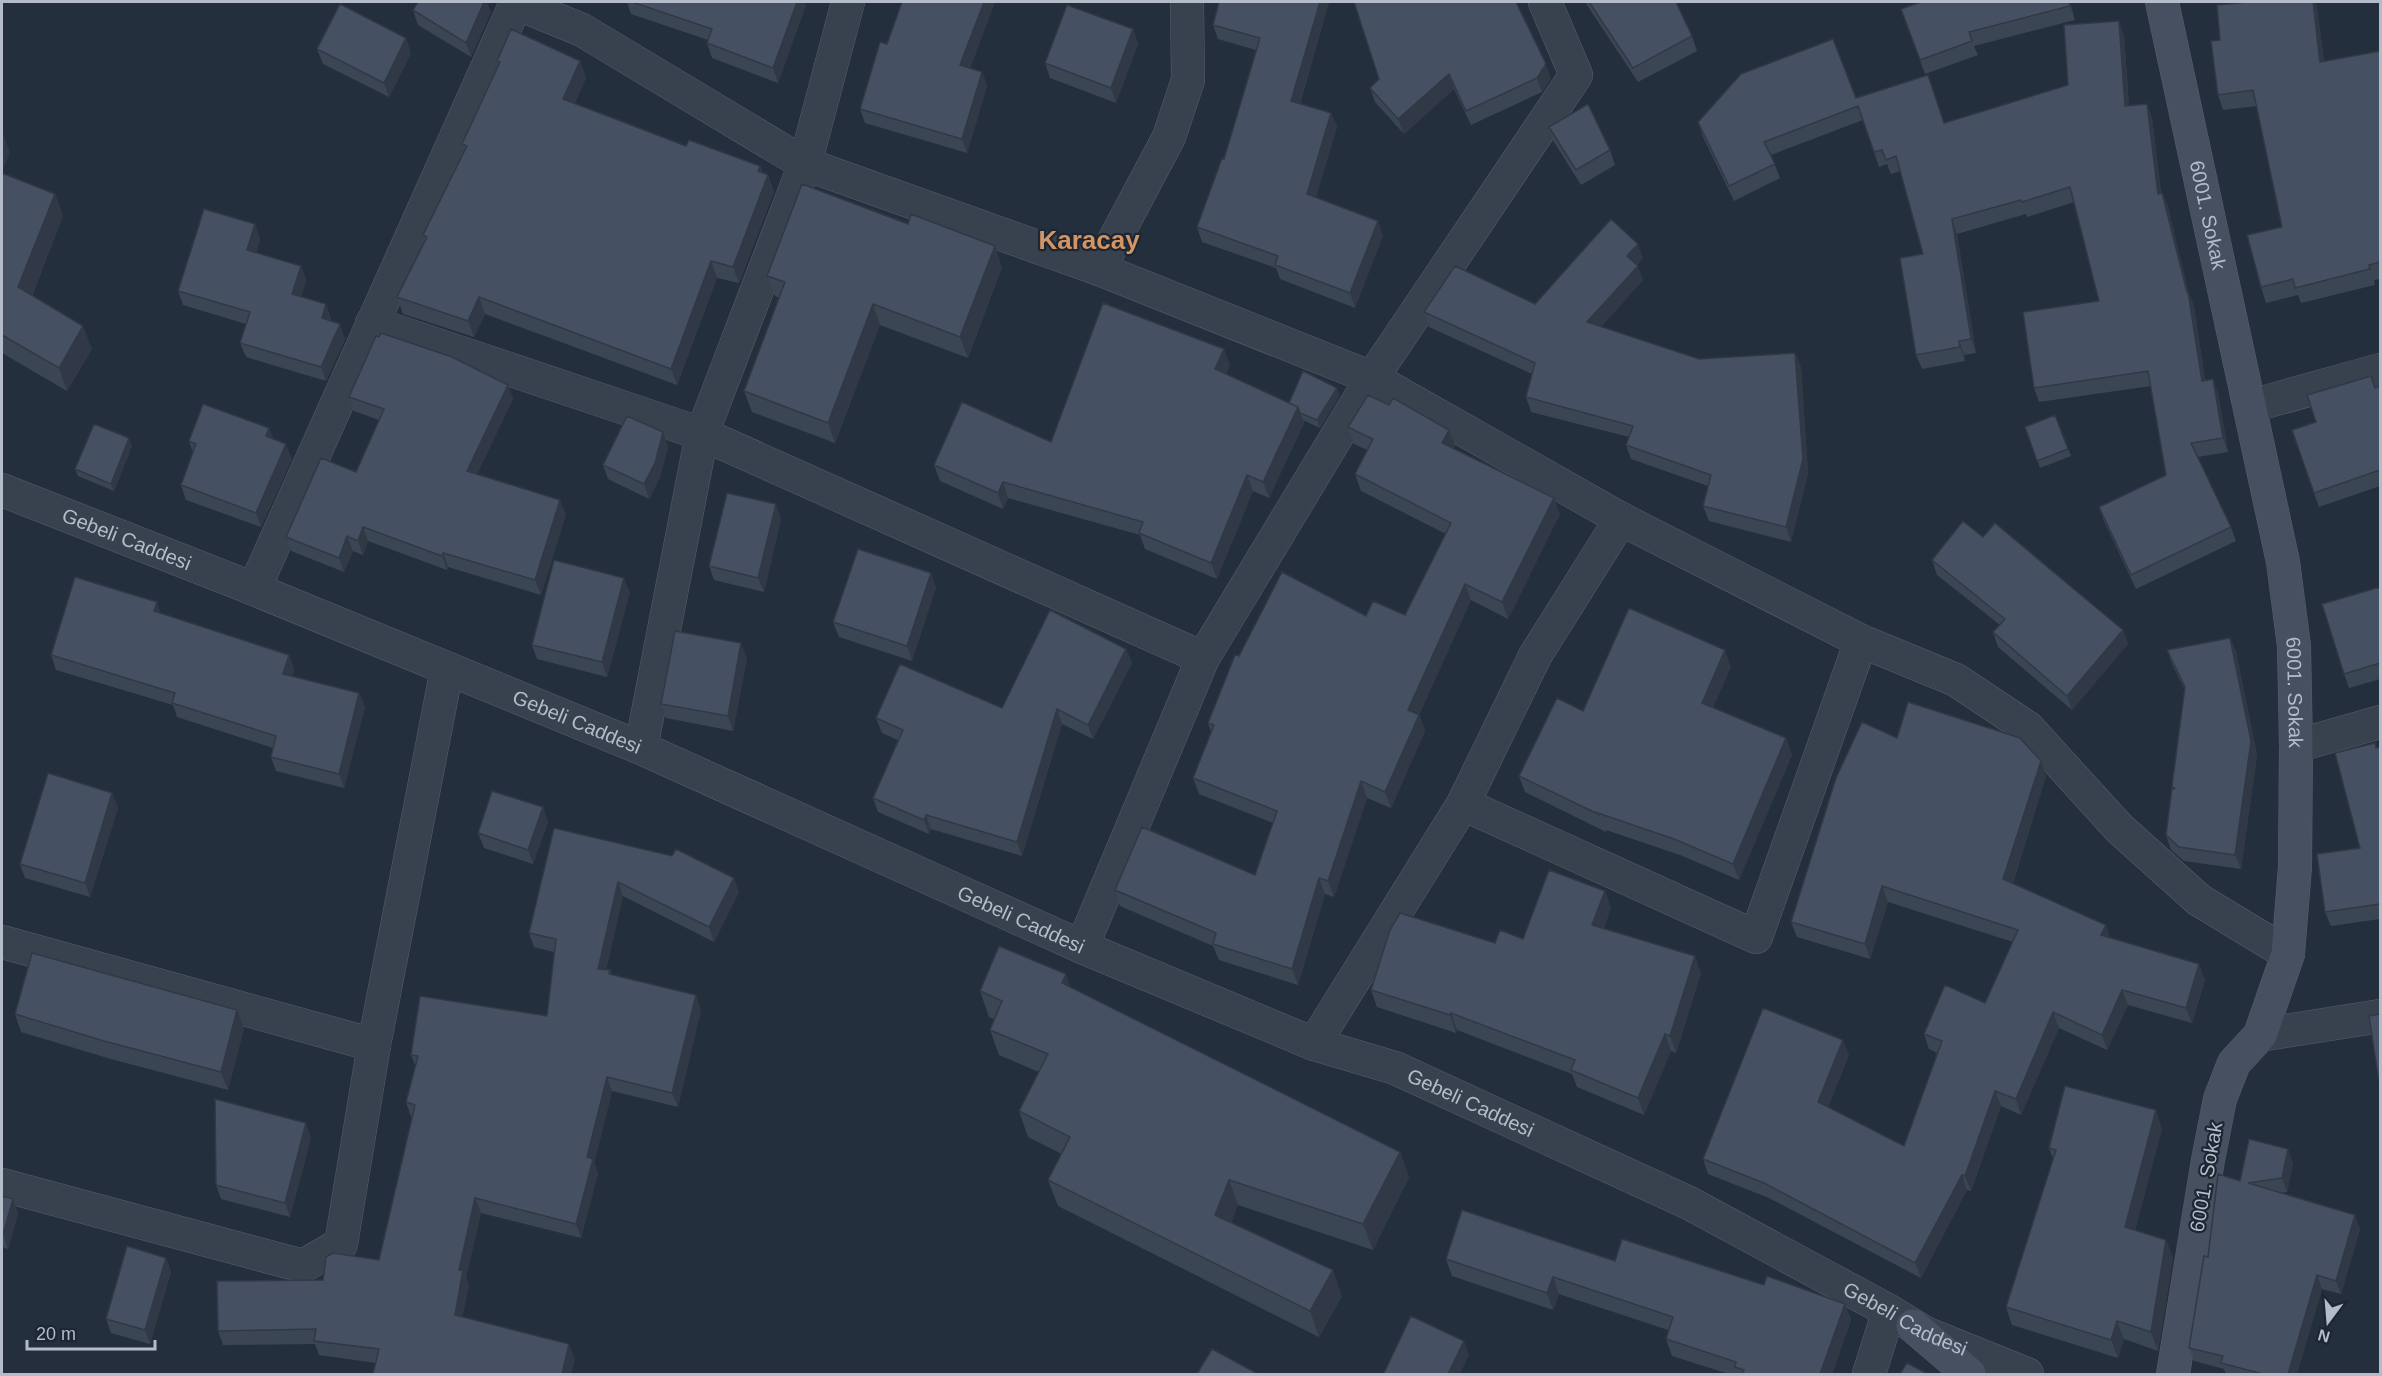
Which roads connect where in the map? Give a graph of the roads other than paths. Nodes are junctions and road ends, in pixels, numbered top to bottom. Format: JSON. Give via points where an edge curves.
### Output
{"nodes":[{"id":1,"x":848,"y":2,"type":"edge"},
{"id":2,"x":1187,"y":2,"type":"edge"},
{"id":3,"x":1545,"y":2,"type":"edge"},
{"id":4,"x":2163,"y":4,"type":"edge"},
{"id":5,"x":580,"y":16,"type":"edge"},
{"id":6,"x":805,"y":164,"type":"junction"},
{"id":7,"x":1099,"y":269,"type":"junction"},
{"id":8,"x":372,"y":323,"type":"junction"},
{"id":9,"x":2380,"y":370,"type":"edge"},
{"id":10,"x":1372,"y":378,"type":"junction"},
{"id":11,"x":2251,"y":406,"type":"junction"},
{"id":12,"x":702,"y":434,"type":"junction"},
{"id":13,"x":2,"y":490,"type":"edge"},
{"id":14,"x":1621,"y":519,"type":"junction"},
{"id":15,"x":254,"y":589,"type":"junction"},
{"id":16,"x":1861,"y":642,"type":"junction"},
{"id":17,"x":1203,"y":658,"type":"junction"},
{"id":18,"x":447,"y":669,"type":"junction"},
{"id":19,"x":2380,"y":722,"type":"edge"},
{"id":20,"x":2296,"y":746,"type":"junction"},
{"id":21,"x":641,"y":748,"type":"junction"},
{"id":22,"x":1463,"y":804,"type":"junction"},
{"id":23,"x":2,"y":942,"type":"edge"},
{"id":24,"x":1082,"y":948,"type":"junction"},
{"id":25,"x":2288,"y":954,"type":"junction"},
{"id":26,"x":2380,"y":1016,"type":"edge"},
{"id":27,"x":2260,"y":1035,"type":"junction"},
{"id":28,"x":1314,"y":1044,"type":"junction"},
{"id":29,"x":374,"y":1045,"type":"junction"},
{"id":30,"x":2,"y":1185,"type":"edge"},
{"id":31,"x":1901,"y":1318,"type":"junction"},
{"id":32,"x":1869,"y":1374,"type":"edge"},
{"id":33,"x":1969,"y":1374,"type":"edge"},
{"id":34,"x":2027,"y":1374,"type":"edge"},
{"id":35,"x":2173,"y":1374,"type":"edge"}],
"edges":[{"from":1,"to":6,"type":"street"},
{"from":2,"to":7,"type":"street","via":[[1188,80],[1169,137]]},
{"from":3,"to":10,"type":"street","via":[[1576,75]]},
{"from":4,"to":11,"type":"street","name":"6001. Sokak"},
{"from":5,"to":6,"type":"street"},
{"from":5,"to":8,"type":"street","via":[[516,3]]},
{"from":6,"to":7,"type":"street"},
{"from":6,"to":12,"type":"street"},
{"from":7,"to":10,"type":"street"},
{"from":8,"to":12,"type":"street"},
{"from":8,"to":15,"type":"street"},
{"from":9,"to":11,"type":"street"},
{"from":10,"to":14,"type":"street"},
{"from":10,"to":17,"type":"street"},
{"from":11,"to":20,"type":"street","name":"6001. Sokak","via":[[2283,562],[2294,646]]},
{"from":12,"to":17,"type":"street"},
{"from":12,"to":21,"type":"street"},
{"from":13,"to":15,"type":"street","name":"Gebeli Caddesi"},
{"from":14,"to":16,"type":"street"},
{"from":14,"to":22,"type":"street","via":[[1535,656]]},
{"from":15,"to":18,"type":"street","name":"Gebeli Caddesi"},
{"from":16,"to":22,"type":"street","via":[[1756,937]]},
{"from":16,"to":25,"type":"street","via":[[1956,680],[2028,728],[2119,828],[2199,900]]},
{"from":17,"to":24,"type":"street"},
{"from":18,"to":21,"type":"street","name":"Gebeli Caddesi"},
{"from":18,"to":29,"type":"street"},
{"from":19,"to":20,"type":"street"},
{"from":20,"to":25,"type":"street","name":"6001. Sokak","via":[[2295,867]]},
{"from":21,"to":24,"type":"street","name":"Gebeli Caddesi"},
{"from":22,"to":28,"type":"street"},
{"from":23,"to":29,"type":"street"},
{"from":24,"to":28,"type":"street","name":"Gebeli Caddesi"},
{"from":25,"to":27,"type":"street","name":"6001. Sokak"},
{"from":26,"to":27,"type":"street"},
{"from":27,"to":35,"type":"street","name":"6001. Sokak","via":[[2234,1063],[2220,1099]]},
{"from":28,"to":31,"type":"street","name":"Gebeli Caddesi","via":[[1395,1068],[1689,1203]]},
{"from":29,"to":30,"type":"street","via":[[341,1244],[303,1266]]},
{"from":31,"to":32,"type":"street"},
{"from":31,"to":33,"type":"street"},
{"from":31,"to":34,"type":"street","name":"Gebeli Caddesi","via":[[1925,1334]]}]}
